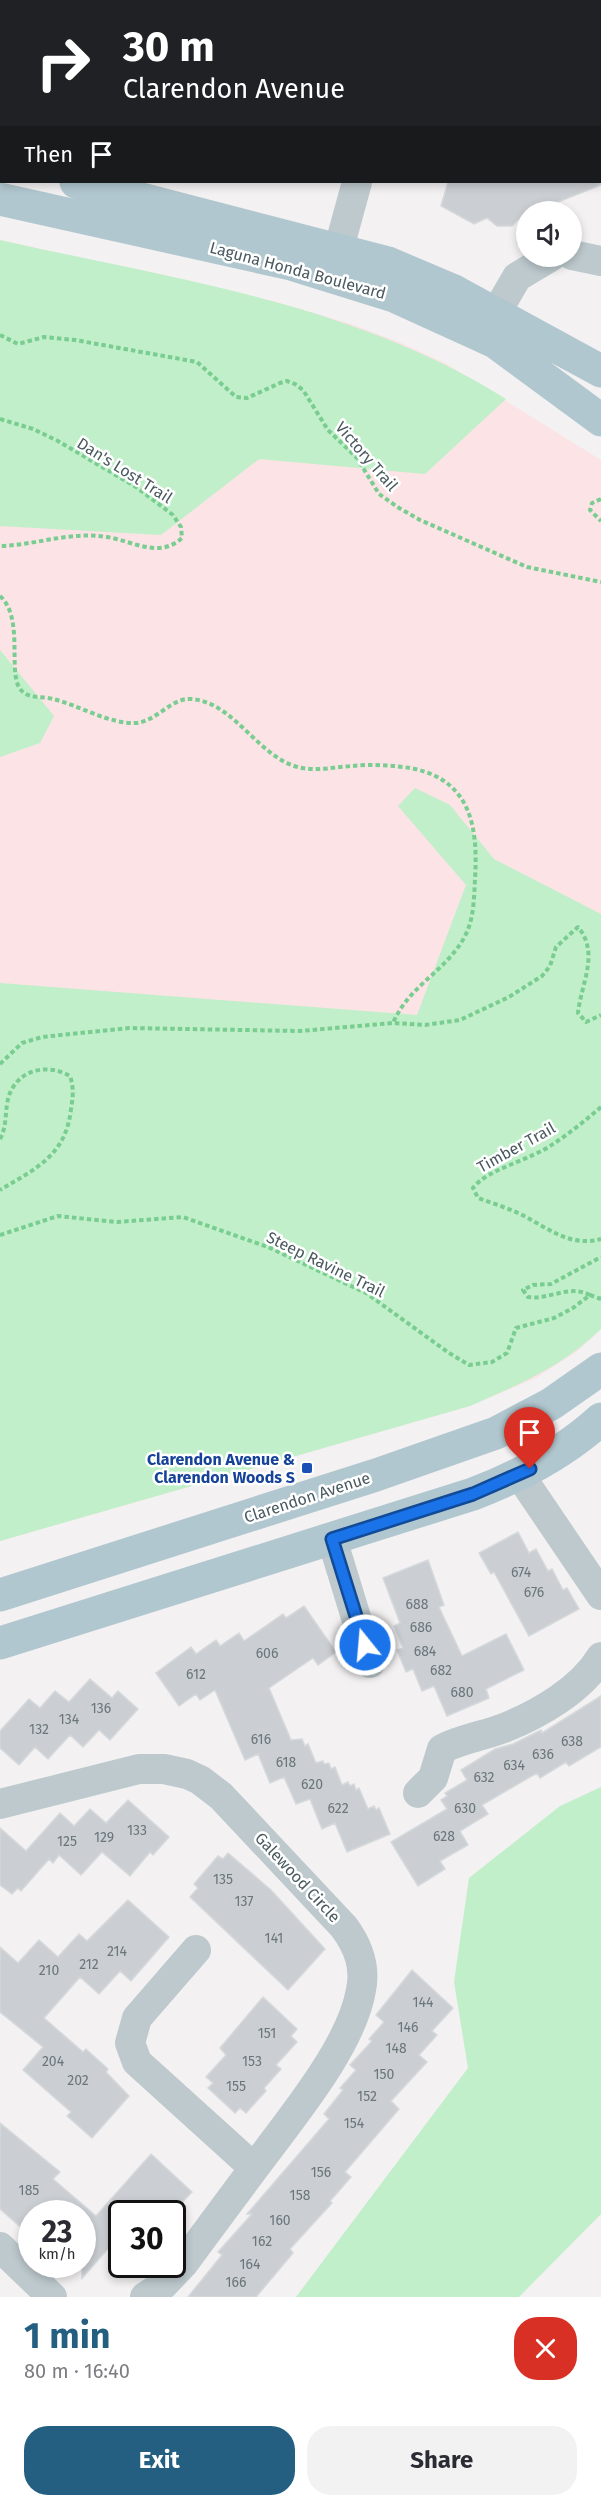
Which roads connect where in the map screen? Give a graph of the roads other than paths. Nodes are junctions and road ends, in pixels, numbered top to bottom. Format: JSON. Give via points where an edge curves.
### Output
{"nodes":[{"id":1,"x":80,"y":183,"type":"edge"},
{"id":2,"x":357,"y":183,"type":"edge"},
{"id":3,"x":0,"y":199,"type":"edge"},
{"id":4,"x":339,"y":248,"type":"junction"},
{"id":5,"x":582,"y":257,"type":"edge"},
{"id":6,"x":601,"y":261,"type":"edge"},
{"id":7,"x":534,"y":267,"type":"edge"},
{"id":8,"x":496,"y":313,"type":"junction"},
{"id":9,"x":601,"y":370,"type":"edge"},
{"id":10,"x":601,"y":420,"type":"edge"},
{"id":11,"x":601,"y":1369,"type":"edge"},
{"id":12,"x":601,"y":1419,"type":"edge"},
{"id":13,"x":519,"y":1474,"type":"junction"},
{"id":14,"x":376,"y":1475,"type":"junction"},
{"id":15,"x":255,"y":1513,"type":"junction"},
{"id":16,"x":332,"y":1539,"type":"junction"},
{"id":17,"x":0,"y":1595,"type":"edge"},
{"id":18,"x":601,"y":1595,"type":"edge"},
{"id":19,"x":0,"y":1643,"type":"edge"},
{"id":20,"x":601,"y":1657,"type":"edge"},
{"id":21,"x":370,"y":1663,"type":"dead end"},
{"id":22,"x":418,"y":1793,"type":"dead end"},
{"id":23,"x":0,"y":1804,"type":"edge"},
{"id":24,"x":196,"y":1950,"type":"dead end"},
{"id":25,"x":254,"y":2168,"type":"junction"},
{"id":26,"x":0,"y":2247,"type":"edge"},
{"id":27,"x":52,"y":2297,"type":"edge"},
{"id":28,"x":145,"y":2297,"type":"edge"}],
"edges":[{"from":1,"to":4,"type":"main road","name":"Laguna Honda Boulevard"},
{"from":2,"to":4,"type":"street"},
{"from":3,"to":10,"type":"main road","name":"Laguna Honda Boulevard","via":[[291,264],[394,296],[495,342]]},
{"from":4,"to":8,"type":"main road","name":"Laguna Honda Boulevard","via":[[388,263]]},
{"from":5,"to":6,"type":"street"},
{"from":7,"to":8,"type":"street","via":[[518,277]]},
{"from":8,"to":9,"type":"main road","name":"Laguna Honda Boulevard"},
{"from":11,"to":14,"type":"main road","name":"Clarendon Avenue","via":[[552,1404],[496,1433]]},
{"from":12,"to":13,"type":"main road","via":[[577,1439]]},
{"from":13,"to":16,"type":"main road","via":[[473,1494]]},
{"from":13,"to":18,"type":"street"},
{"from":14,"to":15,"type":"main road","name":"Clarendon Avenue"},
{"from":14,"to":16,"type":"main road"},
{"from":15,"to":16,"type":"main road"},
{"from":15,"to":17,"type":"main road","name":"Clarendon Avenue"},
{"from":16,"to":19,"type":"main road"},
{"from":16,"to":21,"type":"street"},
{"from":20,"to":22,"type":"street","via":[[573,1687],[545,1708],[504,1728],[442,1749],[438,1770]]},
{"from":23,"to":25,"type":"street","name":"Galewood Circle","via":[[140,1769],[187,1774],[221,1796],[352,1937],[363,1969],[353,2016],[310,2093]]},
{"from":24,"to":25,"type":"street","via":[[137,2018],[131,2050],[146,2073]]},
{"from":25,"to":28,"type":"street","name":"Galewood Circle","via":[[183,2264]]},
{"from":26,"to":27,"type":"street"}]}
